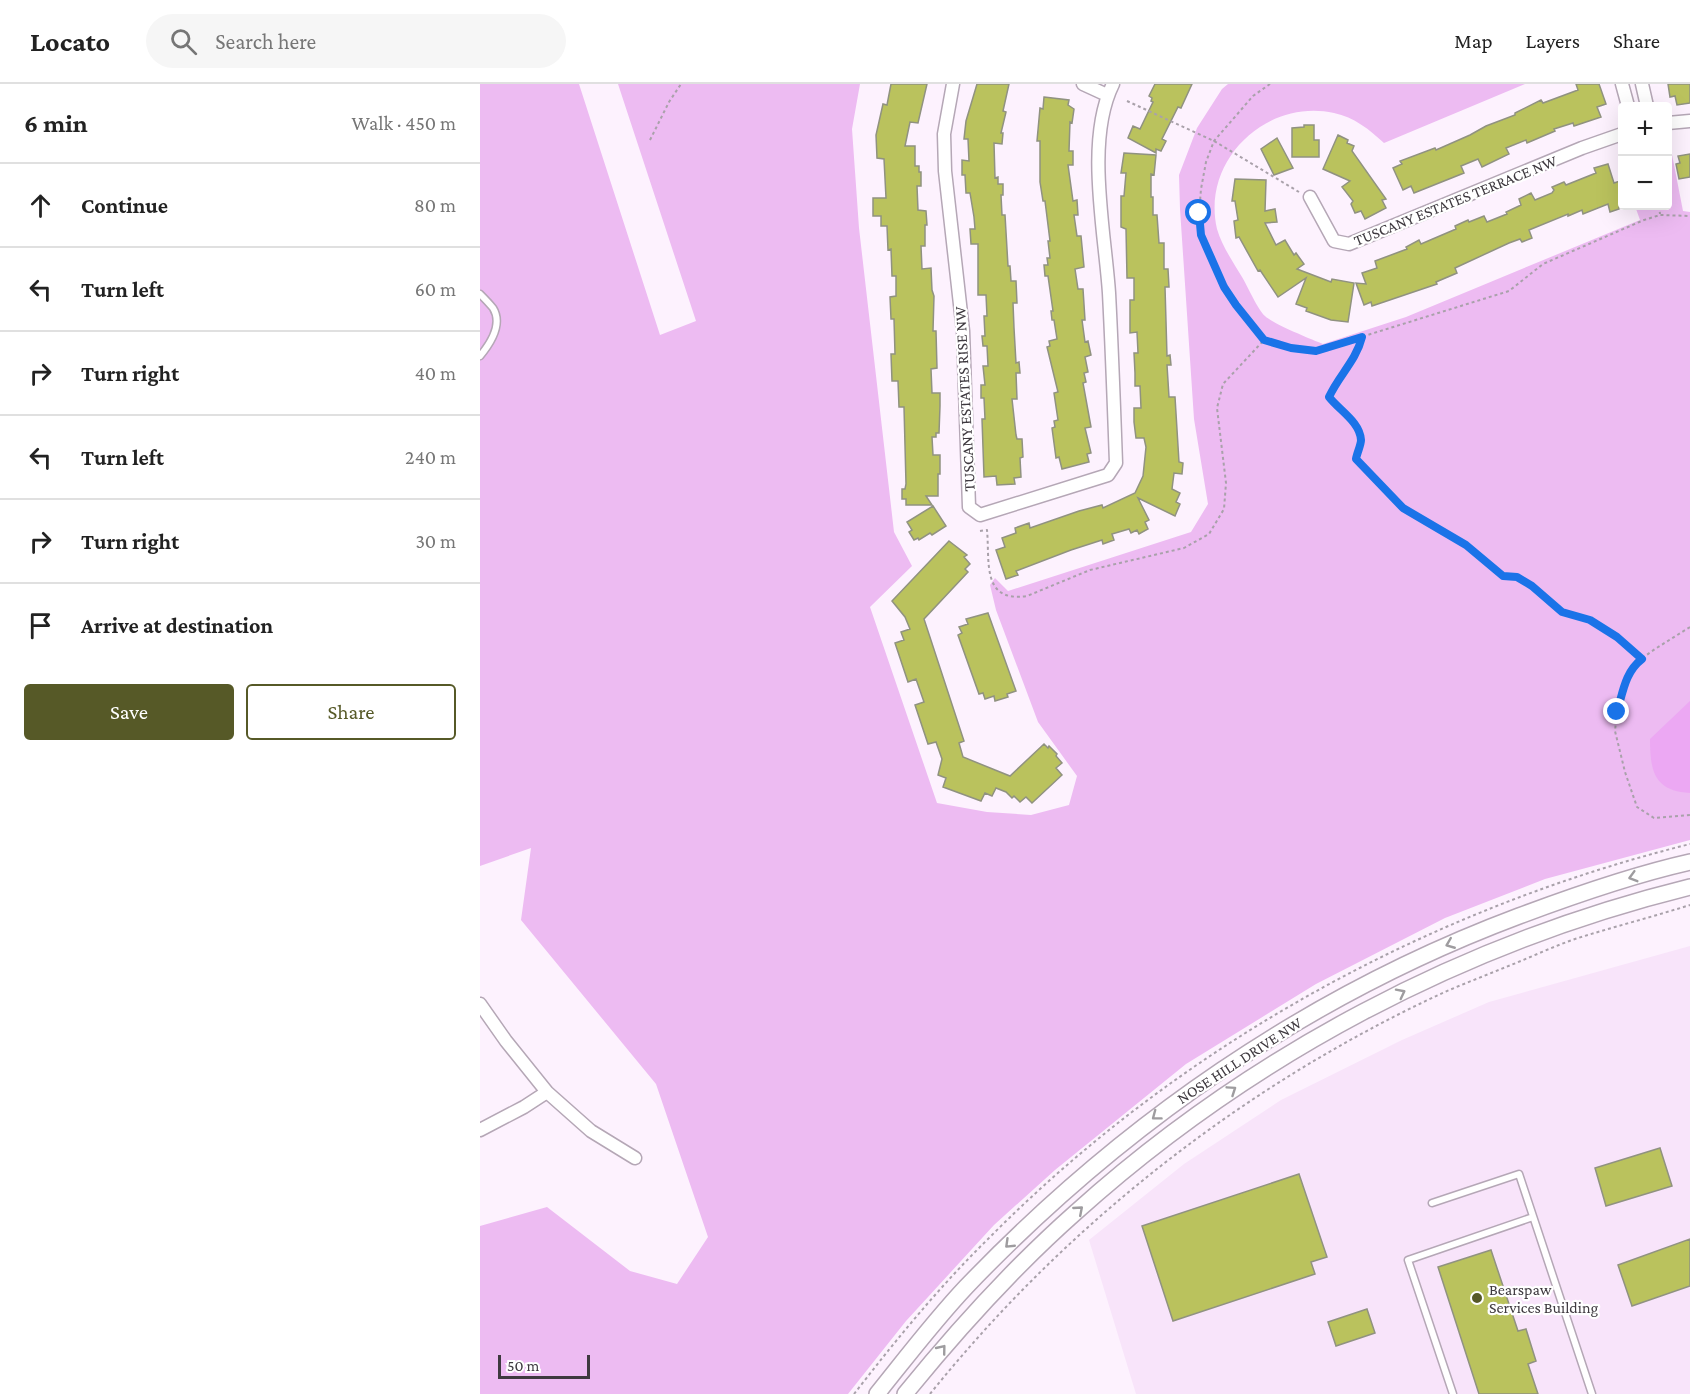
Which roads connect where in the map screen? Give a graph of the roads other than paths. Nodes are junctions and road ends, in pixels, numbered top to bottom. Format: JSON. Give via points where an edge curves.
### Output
{"nodes":[{"id":1,"x":953,"y":84,"type":"edge"},
{"id":2,"x":1083,"y":84,"type":"edge"},
{"id":3,"x":1622,"y":84,"type":"edge"},
{"id":4,"x":1642,"y":84,"type":"edge"},
{"id":5,"x":1110,"y":89,"type":"edge"},
{"id":6,"x":1627,"y":102,"type":"edge"},
{"id":7,"x":1646,"y":102,"type":"edge"},
{"id":8,"x":1690,"y":121,"type":"edge"},
{"id":9,"x":1672,"y":123,"type":"edge"},
{"id":10,"x":1618,"y":136,"type":"edge"},
{"id":11,"x":1310,"y":197,"type":"road end"},
{"id":12,"x":480,"y":294,"type":"edge"},
{"id":13,"x":480,"y":356,"type":"edge"},
{"id":14,"x":1690,"y":862,"type":"edge"},
{"id":15,"x":1690,"y":887,"type":"edge"},
{"id":16,"x":480,"y":1004,"type":"edge"},
{"id":17,"x":547,"y":1092,"type":"junction"},
{"id":18,"x":480,"y":1130,"type":"edge"},
{"id":19,"x":634,"y":1158,"type":"dead end"},
{"id":20,"x":1432,"y":1203,"type":"dead end"},
{"id":21,"x":1533,"y":1217,"type":"junction"},
{"id":22,"x":877,"y":1394,"type":"edge"},
{"id":23,"x":905,"y":1394,"type":"edge"},
{"id":24,"x":1453,"y":1394,"type":"edge"},
{"id":25,"x":1592,"y":1394,"type":"edge"}],
"edges":[{"from":1,"to":5,"type":"street","name":"TUSCANY ESTATES RISE NW","via":[[944,134],[945,171],[963,331],[969,507],[980,515],[1108,475],[1116,464],[1109,294],[1097,154]]},
{"from":2,"to":5,"type":"street","name":"TUSCANY ESTATES RISE NW"},
{"from":3,"to":6,"type":"street"},
{"from":4,"to":7,"type":"street"},
{"from":8,"to":9,"type":"street"},
{"from":10,"to":11,"type":"street","name":"TUSCANY ESTATES TERRACE NW","via":[[1350,244],[1334,242]]},
{"from":12,"to":13,"type":"lane","via":[[494,310],[496,327]]},
{"from":14,"to":22,"type":"street","name":"NOSE HILL DRIVE NW","one_way":true,"via":[[1558,902],[1440,948],[1328,1004],[1234,1060],[1128,1137],[1044,1210],[964,1289]]},
{"from":23,"to":15,"type":"street","name":"NOSE HILL DRIVE NW","one_way":true,"via":[[950,1340],[1067,1220],[1168,1136],[1238,1087],[1355,1016],[1453,968],[1592,914]]},
{"from":16,"to":17,"type":"street"},
{"from":17,"to":18,"type":"street"},
{"from":17,"to":19,"type":"street","via":[[591,1131]]},
{"from":20,"to":21,"type":"lane","via":[[1519,1174]]},
{"from":21,"to":24,"type":"lane","via":[[1408,1260]]},
{"from":21,"to":25,"type":"lane"}]}
